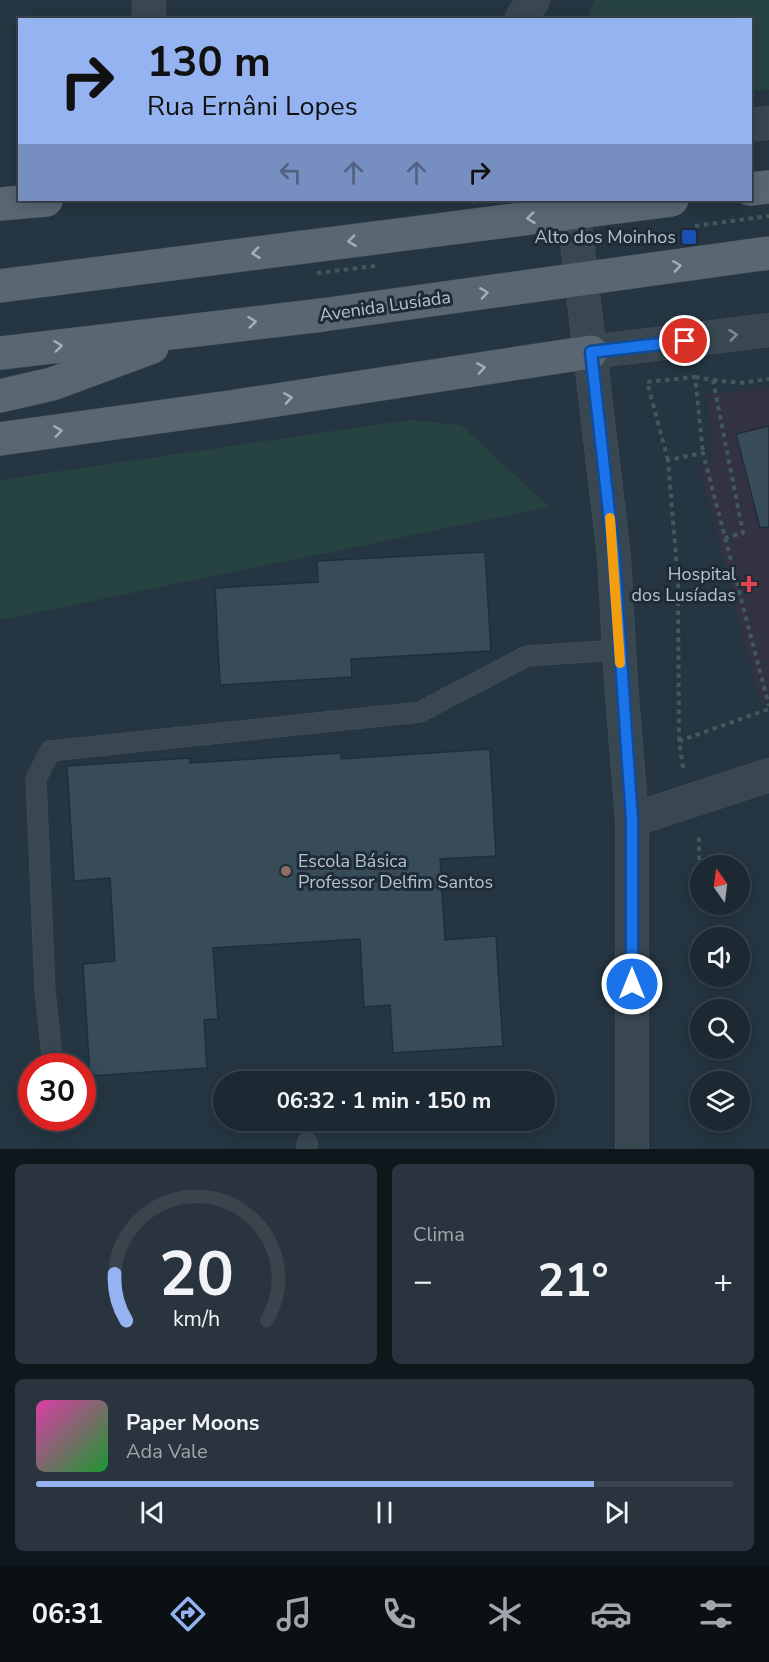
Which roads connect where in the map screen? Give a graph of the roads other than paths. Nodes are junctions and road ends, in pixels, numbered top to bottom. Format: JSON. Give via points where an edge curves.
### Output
{"nodes":[{"id":1,"x":149,"y":0,"type":"edge"},
{"id":2,"x":532,"y":0,"type":"edge"},
{"id":3,"x":545,"y":0,"type":"edge"},
{"id":4,"x":149,"y":18,"type":"edge"},
{"id":5,"x":522,"y":18,"type":"edge"},
{"id":6,"x":548,"y":18,"type":"edge"},
{"id":7,"x":769,"y":123,"type":"edge"},
{"id":8,"x":752,"y":125,"type":"edge"},
{"id":9,"x":769,"y":187,"type":"edge"},
{"id":10,"x":752,"y":189,"type":"edge"},
{"id":11,"x":34,"y":201,"type":"edge"},
{"id":12,"x":572,"y":201,"type":"edge"},
{"id":13,"x":664,"y":201,"type":"edge"},
{"id":14,"x":0,"y":204,"type":"edge"},
{"id":15,"x":769,"y":253,"type":"edge"},
{"id":16,"x":0,"y":274,"type":"edge"},
{"id":17,"x":85,"y":275,"type":"junction"},
{"id":18,"x":0,"y":286,"type":"edge"},
{"id":19,"x":206,"y":327,"type":"junction"},
{"id":20,"x":769,"y":330,"type":"edge"},
{"id":21,"x":591,"y":352,"type":"junction"},
{"id":22,"x":0,"y":353,"type":"edge"},
{"id":23,"x":0,"y":396,"type":"edge"},
{"id":24,"x":0,"y":439,"type":"edge"},
{"id":25,"x":619,"y":650,"type":"junction"},
{"id":26,"x":769,"y":775,"type":"edge"},
{"id":27,"x":632,"y":820,"type":"junction"},
{"id":28,"x":51,"y":1053,"type":"edge"},
{"id":29,"x":632,"y":1149,"type":"edge"}],
"edges":[{"from":1,"to":4,"type":"street"},
{"from":2,"to":5,"type":"street"},
{"from":3,"to":6,"type":"street"},
{"from":7,"to":8,"type":"street"},
{"from":9,"to":10,"type":"main road"},
{"from":11,"to":14,"type":"main road"},
{"from":12,"to":21,"type":"street"},
{"from":13,"to":17,"type":"main road","one_way":true,"bridge":true},
{"from":19,"to":15,"type":"main road","name":"Avenida Lusíada","one_way":true,"bridge":true,"via":[[322,315]]},
{"from":16,"to":17,"type":"main road"},
{"from":17,"to":18,"type":"main road"},
{"from":22,"to":19,"type":"main road","name":"Avenida Lusíada","one_way":true},
{"from":19,"to":23,"type":"main road","via":[[52,384]]},
{"from":21,"to":20,"type":"street","one_way":true},
{"from":24,"to":21,"type":"main road","one_way":true},
{"from":21,"to":25,"type":"street","via":[[614,557]]},
{"from":25,"to":27,"type":"street"},
{"from":25,"to":28,"type":"lane","via":[[527,656],[420,711],[50,751],[36,779]]},
{"from":26,"to":27,"type":"street"},
{"from":27,"to":29,"type":"street"}]}
